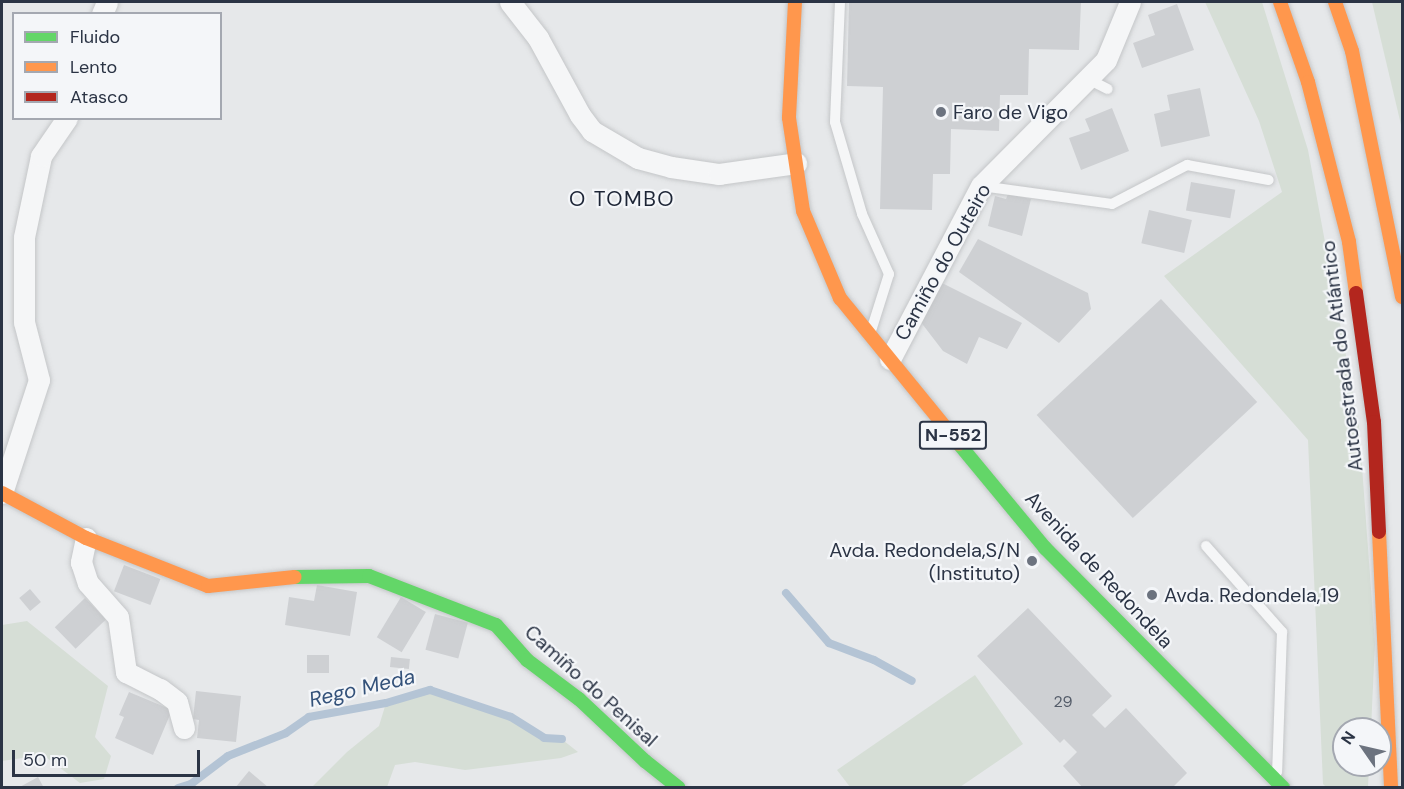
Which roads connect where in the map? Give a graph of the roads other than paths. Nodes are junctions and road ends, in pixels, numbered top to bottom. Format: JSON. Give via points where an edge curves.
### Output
{"nodes":[{"id":1,"x":510,"y":2,"type":"edge"},
{"id":2,"x":795,"y":2,"type":"edge"},
{"id":3,"x":840,"y":2,"type":"edge"},
{"id":4,"x":1130,"y":2,"type":"edge"},
{"id":5,"x":1280,"y":2,"type":"edge"},
{"id":6,"x":1335,"y":2,"type":"edge"},
{"id":7,"x":1088,"y":79,"type":"junction"},
{"id":8,"x":1108,"y":89,"type":"dead end"},
{"id":9,"x":66,"y":120,"type":"edge"},
{"id":10,"x":796,"y":164,"type":"junction"},
{"id":11,"x":1269,"y":180,"type":"dead end"},
{"id":12,"x":981,"y":186,"type":"junction"},
{"id":13,"x":1402,"y":297,"type":"edge"},
{"id":14,"x":870,"y":334,"type":"junction"},
{"id":15,"x":890,"y":359,"type":"junction"},
{"id":16,"x":2,"y":493,"type":"edge"},
{"id":17,"x":86,"y":538,"type":"junction"},
{"id":18,"x":1206,"y":546,"type":"dead end"},
{"id":19,"x":184,"y":728,"type":"dead end"},
{"id":20,"x":1280,"y":784,"type":"edge"},
{"id":21,"x":679,"y":788,"type":"edge"},
{"id":22,"x":1391,"y":788,"type":"edge"}],
"edges":[{"from":1,"to":10,"type":"street","via":[[538,38],[592,131],[639,158],[719,174]]},
{"from":2,"to":10,"type":"main road","name":"Avenida de Redondela","number":"N-552","via":[[789,118]]},
{"from":3,"to":14,"type":"lane","via":[[835,122],[862,214],[889,274]]},
{"from":4,"to":7,"type":"street","name":"Camiño do Outeiro","via":[[1106,60]]},
{"from":5,"to":22,"type":"main road","name":"Autoestrada do Atlántico","via":[[1308,82],[1351,254],[1374,422]]},
{"from":6,"to":13,"type":"main road","via":[[1352,51]]},
{"from":7,"to":8,"type":"lane"},
{"from":7,"to":12,"type":"street","name":"Camiño do Outeiro"},
{"from":9,"to":16,"type":"street","via":[[41,156],[24,237],[24,322],[39,380]]},
{"from":10,"to":14,"type":"main road","name":"Avenida de Redondela","number":"N-552","via":[[803,211],[840,298]]},
{"from":11,"to":12,"type":"lane","via":[[1187,165],[1112,204]]},
{"from":12,"to":15,"type":"street","name":"Camiño do Outeiro"},
{"from":14,"to":15,"type":"main road","name":"Avenida de Redondela","number":"N-552"},
{"from":15,"to":20,"type":"main road","name":"Avenida de Redondela","number":"N-552","via":[[1046,548]]},
{"from":16,"to":17,"type":"main road","name":"Camiño do Penisal"},
{"from":17,"to":19,"type":"street","via":[[81,562],[88,583],[118,617],[126,672],[177,702]]},
{"from":17,"to":21,"type":"main road","name":"Camiño do Penisal","via":[[208,586],[288,577],[369,576],[496,625],[527,660],[579,699]]},
{"from":18,"to":20,"type":"lane","via":[[1282,632]]}]}
